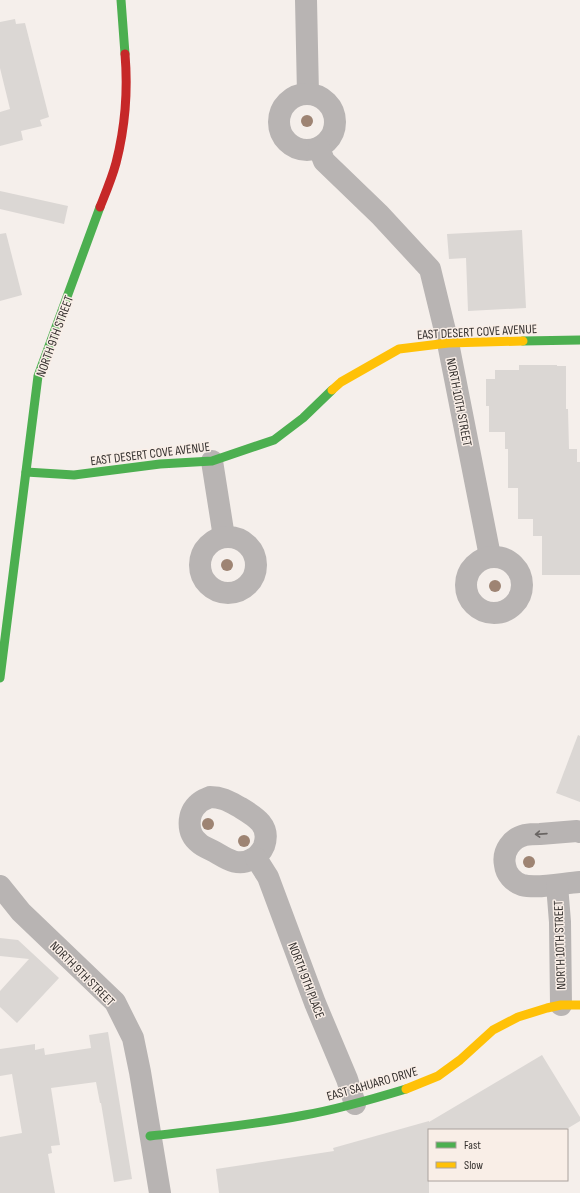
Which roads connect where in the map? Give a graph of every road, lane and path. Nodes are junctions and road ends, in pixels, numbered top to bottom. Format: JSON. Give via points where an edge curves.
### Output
{"nodes":[{"id":1,"x":121,"y":0,"type":"edge"},
{"id":2,"x":306,"y":0,"type":"edge"},
{"id":3,"x":308,"y":94,"type":"junction"},
{"id":4,"x":319,"y":148,"type":"junction"},
{"id":5,"x":580,"y":340,"type":"edge"},
{"id":6,"x":448,"y":342,"type":"junction"},
{"id":7,"x":212,"y":460,"type":"junction"},
{"id":8,"x":26,"y":472,"type":"junction"},
{"id":9,"x":224,"y":537,"type":"dead end"},
{"id":10,"x":490,"y":556,"type":"dead end"},
{"id":11,"x":0,"y":678,"type":"edge"},
{"id":12,"x":580,"y":832,"type":"edge"},
{"id":13,"x":256,"y":858,"type":"dead end"},
{"id":14,"x":580,"y":882,"type":"edge"},
{"id":15,"x":557,"y":885,"type":"junction"},
{"id":16,"x":0,"y":886,"type":"edge"},
{"id":17,"x":571,"y":1005,"type":"edge"},
{"id":18,"x":355,"y":1104,"type":"junction"},
{"id":19,"x":150,"y":1136,"type":"junction"},
{"id":20,"x":160,"y":1193,"type":"edge"}],
"edges":[{"from":1,"to":8,"type":"street","name":"NORTH 9TH STREET","via":[[127,76],[124,122],[116,164],[38,376]]},
{"from":2,"to":3,"type":"street"},
{"from":3,"to":4,"type":"street","via":[[326,101],[335,117],[333,135]]},
{"from":3,"to":4,"type":"street","via":[[299,95],[284,106],[280,114],[281,133],[285,141],[301,150]]},
{"from":4,"to":6,"type":"street","name":"NORTH 10TH STREET","via":[[324,161],[380,215],[430,269]]},
{"from":5,"to":6,"type":"street","name":"EAST DESERT COVE AVENUE"},
{"from":6,"to":7,"type":"street","name":"EAST DESERT COVE AVENUE","via":[[399,349],[341,382],[303,418],[274,440]]},
{"from":6,"to":10,"type":"street","name":"NORTH 10TH STREET"},
{"from":7,"to":8,"type":"street","name":"EAST DESERT COVE AVENUE","via":[[74,475]]},
{"from":7,"to":9,"type":"street"},
{"from":8,"to":11,"type":"street","name":"NORTH 9TH STREET"},
{"from":12,"to":15,"type":"street","name":"NORTH 10TH STREET","one_way":true,"via":[[525,835],[514,840],[508,847],[504,863],[514,881],[528,886]]},
{"from":13,"to":18,"type":"street","name":"NORTH 9TH PLACE","via":[[268,877]]},
{"from":14,"to":15,"type":"street","name":"NORTH 10TH STREET"},
{"from":15,"to":17,"type":"street","name":"NORTH 10TH STREET"},
{"from":16,"to":19,"type":"street","name":"NORTH 9TH STREET","via":[[21,912],[116,1002],[133,1038]]},
{"from":17,"to":18,"type":"street","name":"EAST SAHUARO DRIVE","via":[[547,1008],[518,1017],[493,1030],[438,1076],[407,1089]]},
{"from":18,"to":19,"type":"street","name":"EAST SAHUARO DRIVE","via":[[258,1123]]},
{"from":19,"to":20,"type":"street","name":"NORTH 9TH STREET"}]}
